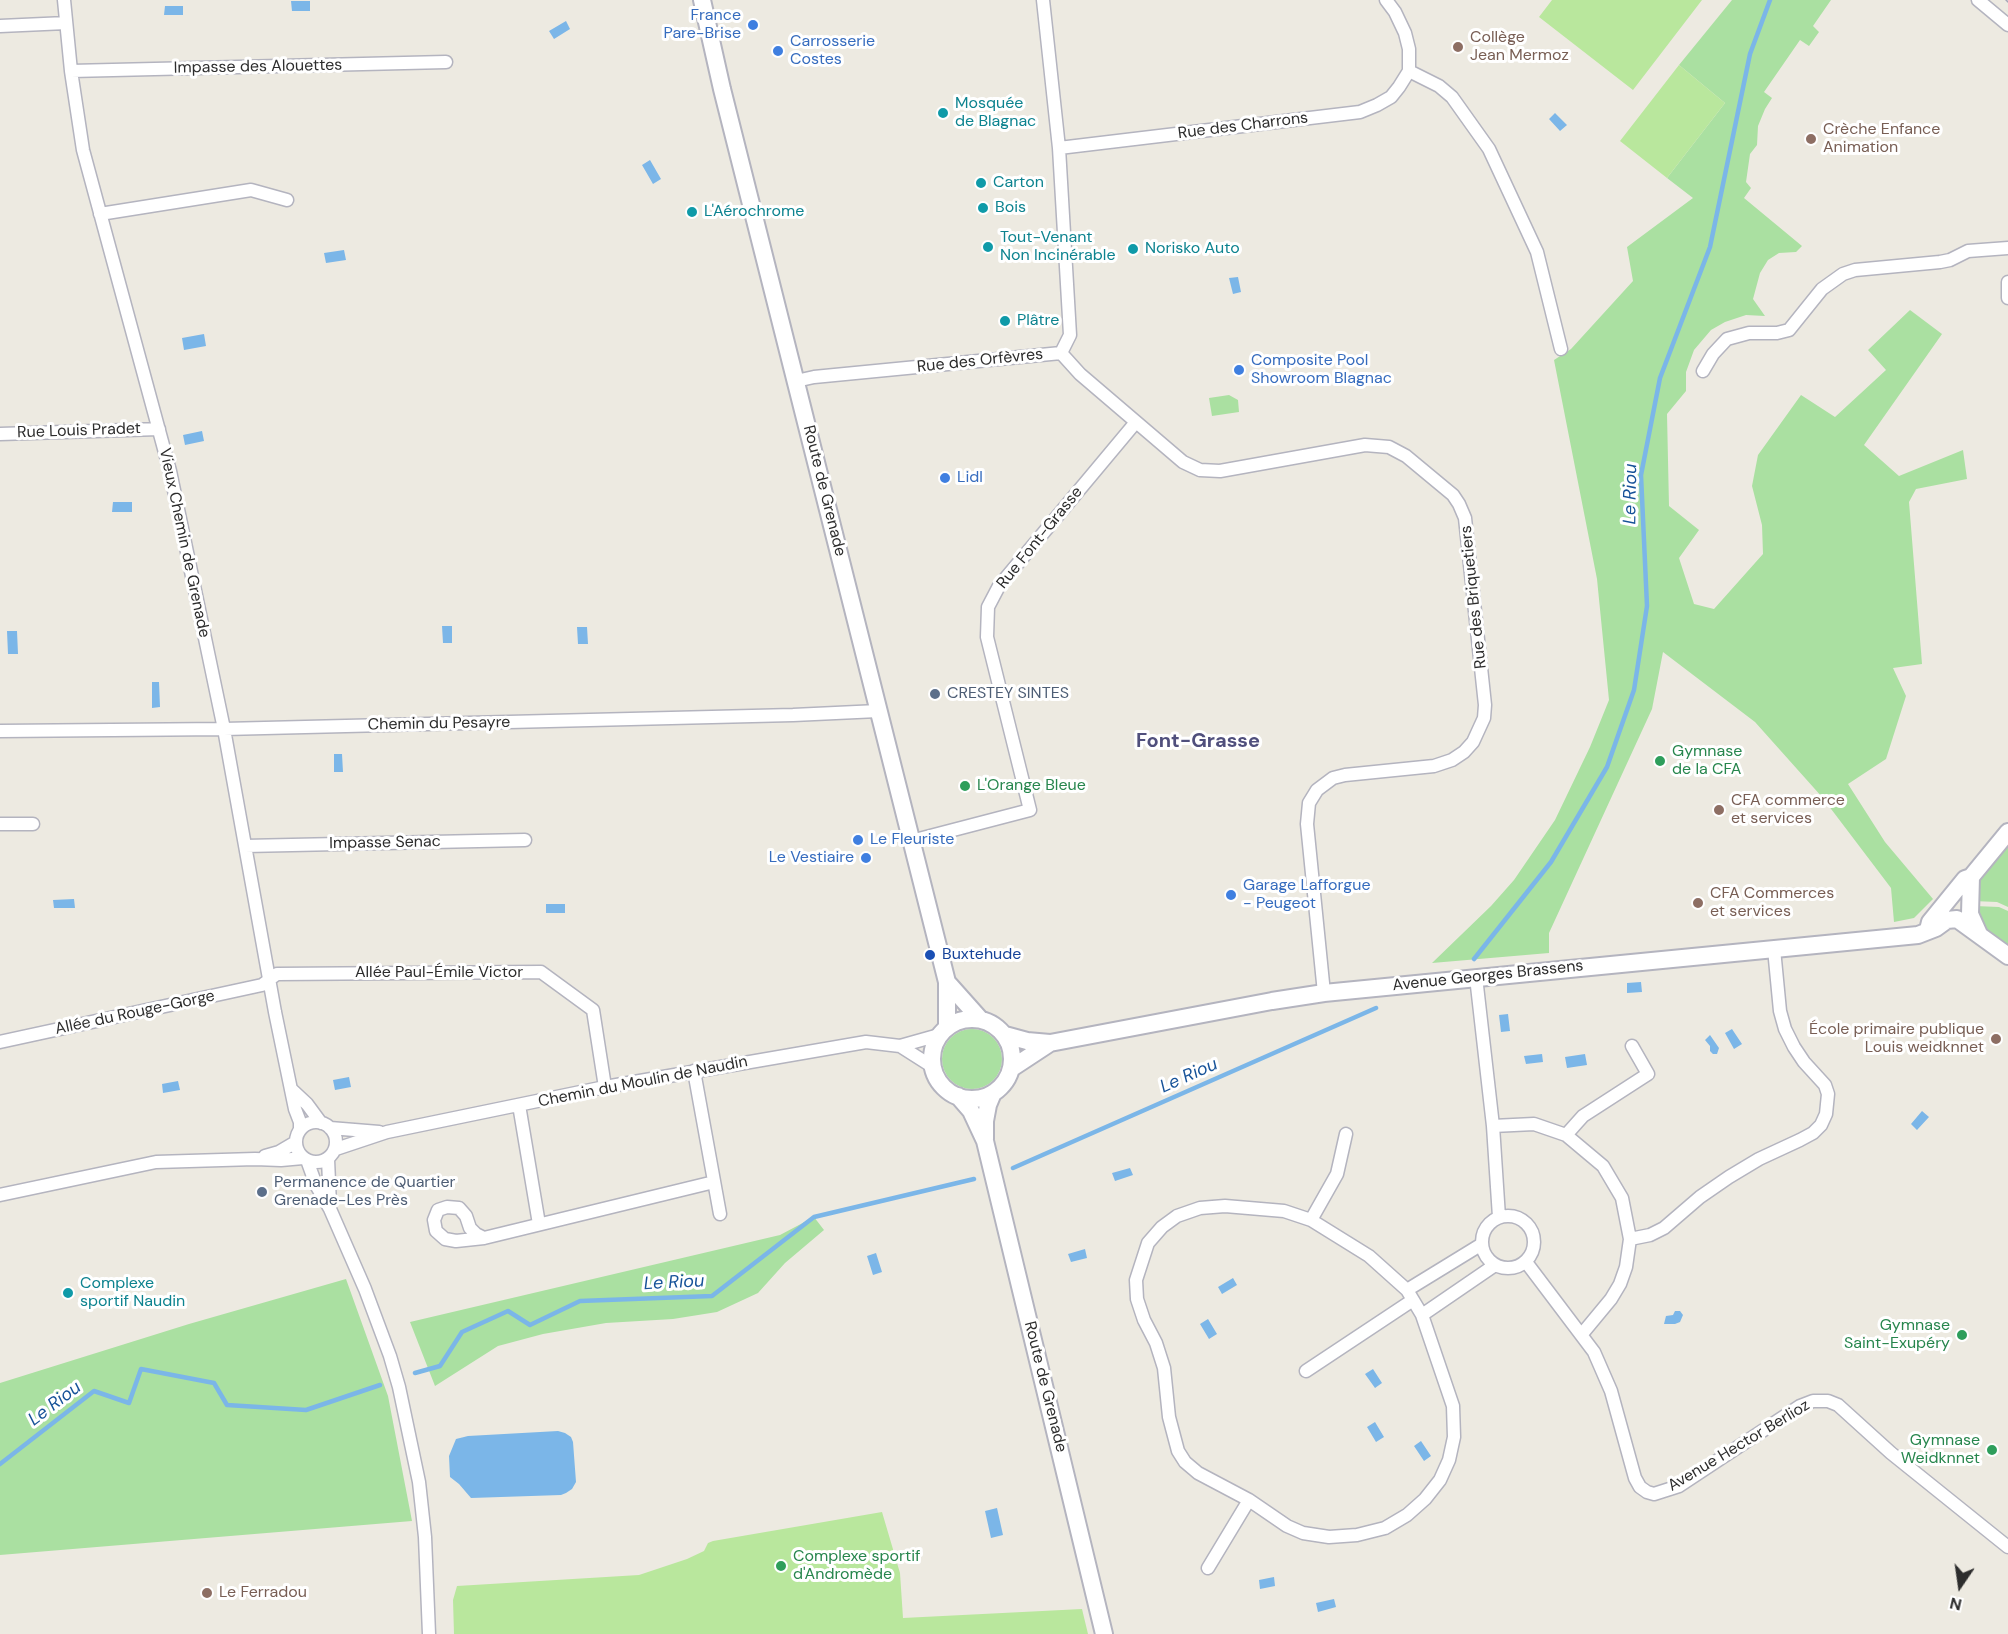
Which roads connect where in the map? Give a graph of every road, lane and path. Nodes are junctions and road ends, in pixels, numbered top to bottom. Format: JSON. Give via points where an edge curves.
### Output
{"nodes":[{"id":1,"x":64,"y":0,"type":"edge"},
{"id":2,"x":702,"y":0,"type":"edge"},
{"id":3,"x":1043,"y":0,"type":"edge"},
{"id":4,"x":1386,"y":0,"type":"edge"},
{"id":5,"x":1978,"y":0,"type":"edge"},
{"id":6,"x":66,"y":23,"type":"junction"},
{"id":7,"x":2008,"y":25,"type":"edge"},
{"id":8,"x":0,"y":26,"type":"edge"},
{"id":9,"x":446,"y":62,"type":"dead end"},
{"id":10,"x":71,"y":71,"type":"junction"},
{"id":11,"x":1409,"y":71,"type":"junction"},
{"id":12,"x":1059,"y":148,"type":"junction"},
{"id":13,"x":287,"y":200,"type":"dead end"},
{"id":14,"x":100,"y":214,"type":"junction"},
{"id":15,"x":2008,"y":248,"type":"edge"},
{"id":16,"x":2008,"y":282,"type":"edge"},
{"id":17,"x":2008,"y":298,"type":"edge"},
{"id":18,"x":1561,"y":349,"type":"dead end"},
{"id":19,"x":1061,"y":352,"type":"junction"},
{"id":20,"x":1703,"y":371,"type":"dead end"},
{"id":21,"x":795,"y":381,"type":"junction"},
{"id":22,"x":1136,"y":422,"type":"junction"},
{"id":23,"x":159,"y":429,"type":"junction"},
{"id":24,"x":0,"y":434,"type":"edge"},
{"id":25,"x":878,"y":711,"type":"junction"},
{"id":26,"x":224,"y":729,"type":"junction"},
{"id":27,"x":0,"y":731,"type":"edge"},
{"id":28,"x":0,"y":824,"type":"edge"},
{"id":29,"x":33,"y":824,"type":"dead end"},
{"id":30,"x":2008,"y":832,"type":"edge"},
{"id":31,"x":525,"y":840,"type":"dead end"},
{"id":32,"x":911,"y":841,"type":"junction"},
{"id":33,"x":245,"y":846,"type":"junction"},
{"id":34,"x":1971,"y":877,"type":"junction"},
{"id":35,"x":1932,"y":927,"type":"junction"},
{"id":36,"x":1982,"y":938,"type":"junction"},
{"id":37,"x":1774,"y":949,"type":"junction"},
{"id":38,"x":2008,"y":956,"type":"edge"},
{"id":39,"x":1476,"y":977,"type":"junction"},
{"id":40,"x":269,"y":979,"type":"junction"},
{"id":41,"x":947,"y":982,"type":"junction"},
{"id":42,"x":1324,"y":993,"type":"junction"},
{"id":43,"x":980,"y":1019,"type":"junction"},
{"id":44,"x":943,"y":1031,"type":"junction"},
{"id":45,"x":1005,"y":1035,"type":"junction"},
{"id":46,"x":0,"y":1042,"type":"edge"},
{"id":47,"x":1050,"y":1042,"type":"junction"},
{"id":48,"x":900,"y":1046,"type":"junction"},
{"id":49,"x":1632,"y":1046,"type":"dead end"},
{"id":50,"x":933,"y":1067,"type":"junction"},
{"id":51,"x":1012,"y":1068,"type":"junction"},
{"id":52,"x":694,"y":1071,"type":"junction"},
{"id":53,"x":605,"y":1087,"type":"junction"},
{"id":54,"x":292,"y":1090,"type":"junction"},
{"id":55,"x":993,"y":1093,"type":"junction"},
{"id":56,"x":958,"y":1096,"type":"junction"},
{"id":57,"x":519,"y":1105,"type":"junction"},
{"id":58,"x":326,"y":1125,"type":"junction"},
{"id":59,"x":1492,"y":1126,"type":"junction"},
{"id":60,"x":300,"y":1130,"type":"junction"},
{"id":61,"x":387,"y":1132,"type":"junction"},
{"id":62,"x":1346,"y":1134,"type":"dead end"},
{"id":63,"x":1566,"y":1135,"type":"junction"},
{"id":64,"x":985,"y":1141,"type":"junction"},
{"id":65,"x":296,"y":1142,"type":"junction"},
{"id":66,"x":332,"y":1154,"type":"junction"},
{"id":67,"x":255,"y":1159,"type":"junction"},
{"id":68,"x":305,"y":1159,"type":"junction"},
{"id":69,"x":714,"y":1182,"type":"junction"},
{"id":70,"x":0,"y":1195,"type":"edge"},
{"id":71,"x":330,"y":1209,"type":"junction"},
{"id":72,"x":720,"y":1214,"type":"dead end"},
{"id":73,"x":1500,"y":1217,"type":"junction"},
{"id":74,"x":1311,"y":1220,"type":"junction"},
{"id":75,"x":540,"y":1224,"type":"junction"},
{"id":76,"x":484,"y":1238,"type":"dead end"},
{"id":77,"x":1630,"y":1239,"type":"junction"},
{"id":78,"x":1482,"y":1244,"type":"junction"},
{"id":79,"x":1526,"y":1262,"type":"junction"},
{"id":80,"x":1495,"y":1265,"type":"junction"},
{"id":81,"x":1410,"y":1295,"type":"junction"},
{"id":82,"x":1422,"y":1315,"type":"junction"},
{"id":83,"x":1582,"y":1334,"type":"junction"},
{"id":84,"x":1306,"y":1371,"type":"dead end"},
{"id":85,"x":1249,"y":1500,"type":"junction"},
{"id":86,"x":2008,"y":1547,"type":"edge"},
{"id":87,"x":1208,"y":1568,"type":"dead end"},
{"id":88,"x":429,"y":1634,"type":"edge"},
{"id":89,"x":1104,"y":1634,"type":"edge"}],
"edges":[{"from":1,"to":6,"type":"street","name":"Vieux Chemin de Grenade"},
{"from":2,"to":21,"type":"main road","name":"Route de Grenade"},
{"from":3,"to":12,"type":"street","name":"Rue des Orfèvres"},
{"from":4,"to":11,"type":"street","via":[[1405,33]]},
{"from":5,"to":7,"type":"street"},
{"from":6,"to":8,"type":"street"},
{"from":6,"to":10,"type":"street","name":"Vieux Chemin de Grenade"},
{"from":9,"to":10,"type":"street","name":"Impasse des Alouettes"},
{"from":10,"to":14,"type":"street","name":"Vieux Chemin de Grenade","via":[[83,150]]},
{"from":11,"to":12,"type":"street","name":"Rue des Charrons","via":[[1391,97],[1360,112]]},
{"from":11,"to":18,"type":"street","via":[[1452,97],[1489,149],[1537,252]]},
{"from":12,"to":19,"type":"street","name":"Rue des Orfèvres","via":[[1070,335]]},
{"from":13,"to":14,"type":"street","via":[[251,190]]},
{"from":14,"to":23,"type":"street","name":"Vieux Chemin de Grenade"},
{"from":15,"to":20,"type":"street","via":[[1968,251],[1940,262],[1842,274],[1822,289],[1789,330],[1727,339]]},
{"from":16,"to":17,"type":"street"},
{"from":19,"to":21,"type":"street","name":"Rue des Orfèvres"},
{"from":19,"to":22,"type":"street","name":"Rue des Briquetiers","via":[[1080,374]]},
{"from":21,"to":25,"type":"main road","name":"Route de Grenade"},
{"from":22,"to":32,"type":"street","name":"Rue Font-Grasse","via":[[999,586],[988,607],[987,637],[1030,810]]},
{"from":22,"to":42,"type":"street","name":"Rue des Briquetiers","via":[[1183,462],[1200,470],[1220,471],[1365,445],[1389,447],[1453,495],[1465,518],[1484,718],[1473,742],[1452,760],[1434,766],[1345,775],[1324,784],[1309,803],[1307,824]]},
{"from":23,"to":24,"type":"street","name":"Rue Louis Pradet"},
{"from":23,"to":26,"type":"street","name":"Vieux Chemin de Grenade"},
{"from":25,"to":26,"type":"street","name":"Chemin du Pesayre"},
{"from":25,"to":32,"type":"main road","name":"Route de Grenade"},
{"from":26,"to":27,"type":"street","name":"Chemin du Pesayre"},
{"from":26,"to":33,"type":"street","name":"Vieux Chemin de Grenade"},
{"from":28,"to":29,"type":"street"},
{"from":30,"to":34,"type":"main road"},
{"from":31,"to":33,"type":"street","name":"Impasse Senac"},
{"from":32,"to":41,"type":"main road","name":"Route de Grenade"},
{"from":33,"to":40,"type":"street","name":"Vieux Chemin de Grenade"},
{"from":34,"to":35,"type":"main road","via":[[1965,879]]},
{"from":34,"to":36,"type":"main road","via":[[1970,914]]},
{"from":35,"to":36,"type":"main road","name":"Avenue Georges Brassens","via":[[1957,919]]},
{"from":35,"to":37,"type":"main road","name":"Avenue Georges Brassens","via":[[1918,935]]},
{"from":36,"to":38,"type":"main road"},
{"from":37,"to":39,"type":"main road","name":"Avenue Georges Brassens"},
{"from":37,"to":77,"type":"street","via":[[1785,1029],[1828,1094],[1821,1125],[1807,1137],[1729,1177],[1664,1228]]},
{"from":39,"to":42,"type":"main road","name":"Avenue Georges Brassens"},
{"from":39,"to":59,"type":"street"},
{"from":40,"to":46,"type":"street","name":"Allée du Rouge-Gorge","via":[[262,986]]},
{"from":40,"to":53,"type":"street","name":"Allée Paul-Émile Victor","via":[[277,974],[541,972],[593,1010]]},
{"from":40,"to":54,"type":"street","name":"Vieux Chemin de Grenade"},
{"from":41,"to":43,"type":"main road"},
{"from":41,"to":44,"type":"main road"},
{"from":42,"to":47,"type":"main road","name":"Avenue Georges Brassens"},
{"from":43,"to":44,"type":"main road","via":[[963,1020]]},
{"from":43,"to":45,"type":"main road","via":[[994,1024]]},
{"from":44,"to":48,"type":"street","name":"Chemin du Moulin de Naudin"},
{"from":44,"to":50,"type":"main road","via":[[933,1050]]},
{"from":45,"to":47,"type":"main road","name":"Avenue Georges Brassens"},
{"from":45,"to":51,"type":"main road","via":[[1012,1051]]},
{"from":47,"to":51,"type":"main road","name":"Avenue Georges Brassens"},
{"from":48,"to":50,"type":"street","name":"Chemin du Moulin de Naudin"},
{"from":48,"to":52,"type":"street","name":"Chemin du Moulin de Naudin","via":[[866,1042]]},
{"from":49,"to":63,"type":"street","via":[[1648,1074],[1583,1116]]},
{"from":50,"to":56,"type":"main road","via":[[940,1083]]},
{"from":51,"to":55,"type":"main road","via":[[1007,1080]]},
{"from":52,"to":53,"type":"street","name":"Chemin du Moulin de Naudin"},
{"from":52,"to":69,"type":"street"},
{"from":53,"to":57,"type":"street","name":"Chemin du Moulin de Naudin"},
{"from":54,"to":58,"type":"street","name":"Vieux Chemin de Grenade"},
{"from":54,"to":60,"type":"street","name":"Vieux Chemin de Grenade"},
{"from":55,"to":56,"type":"main road","via":[[976,1099]]},
{"from":55,"to":64,"type":"main road","via":[[985,1121]]},
{"from":56,"to":64,"type":"main road","via":[[971,1111]]},
{"from":57,"to":61,"type":"street","name":"Chemin du Moulin de Naudin"},
{"from":57,"to":75,"type":"street"},
{"from":58,"to":60,"type":"street","via":[[310,1123]]},
{"from":58,"to":61,"type":"street","name":"Chemin du Moulin de Naudin"},
{"from":58,"to":66,"type":"street","via":[[336,1138]]},
{"from":59,"to":63,"type":"street","via":[[1534,1124]]},
{"from":59,"to":73,"type":"street"},
{"from":60,"to":65,"type":"street"},
{"from":61,"to":66,"type":"street","name":"Chemin du Moulin de Naudin"},
{"from":62,"to":74,"type":"street","via":[[1337,1174]]},
{"from":63,"to":77,"type":"street","via":[[1612,1179],[1622,1198]]},
{"from":64,"to":89,"type":"main road","name":"Route de Grenade"},
{"from":65,"to":67,"type":"street"},
{"from":65,"to":68,"type":"street"},
{"from":66,"to":68,"type":"street","via":[[321,1162]]},
{"from":66,"to":71,"type":"street"},
{"from":67,"to":68,"type":"street"},
{"from":67,"to":70,"type":"street","via":[[156,1162]]},
{"from":68,"to":71,"type":"street"},
{"from":69,"to":72,"type":"street"},
{"from":69,"to":75,"type":"street"},
{"from":71,"to":88,"type":"street","via":[[378,1323],[407,1419],[425,1537]]},
{"from":73,"to":78,"type":"street","via":[[1490,1223]]},
{"from":73,"to":79,"type":"street","via":[[1520,1218],[1528,1225],[1535,1244]]},
{"from":74,"to":81,"type":"street","via":[[1369,1256]]},
{"from":74,"to":85,"type":"street","via":[[1284,1211],[1251,1207],[1200,1208],[1161,1227],[1148,1243],[1136,1280],[1137,1299],[1164,1368],[1169,1417],[1178,1451],[1198,1473]]},
{"from":75,"to":76,"type":"street"},
{"from":77,"to":83,"type":"street","via":[[1620,1284]]},
{"from":78,"to":80,"type":"street"},
{"from":78,"to":81,"type":"street"},
{"from":79,"to":80,"type":"street","via":[[1506,1268]]},
{"from":79,"to":83,"type":"street","name":"Avenue Hector Berlioz"},
{"from":80,"to":82,"type":"street"},
{"from":81,"to":82,"type":"street"},
{"from":81,"to":84,"type":"street"},
{"from":82,"to":85,"type":"street","via":[[1453,1406],[1454,1437],[1440,1480],[1425,1499],[1385,1528],[1329,1537],[1287,1526]]},
{"from":83,"to":86,"type":"street","name":"Avenue Hector Berlioz","via":[[1604,1371],[1635,1478],[1647,1492],[1654,1494],[1678,1486],[1800,1406],[1828,1401],[1838,1405]]},
{"from":85,"to":87,"type":"street"}]}
